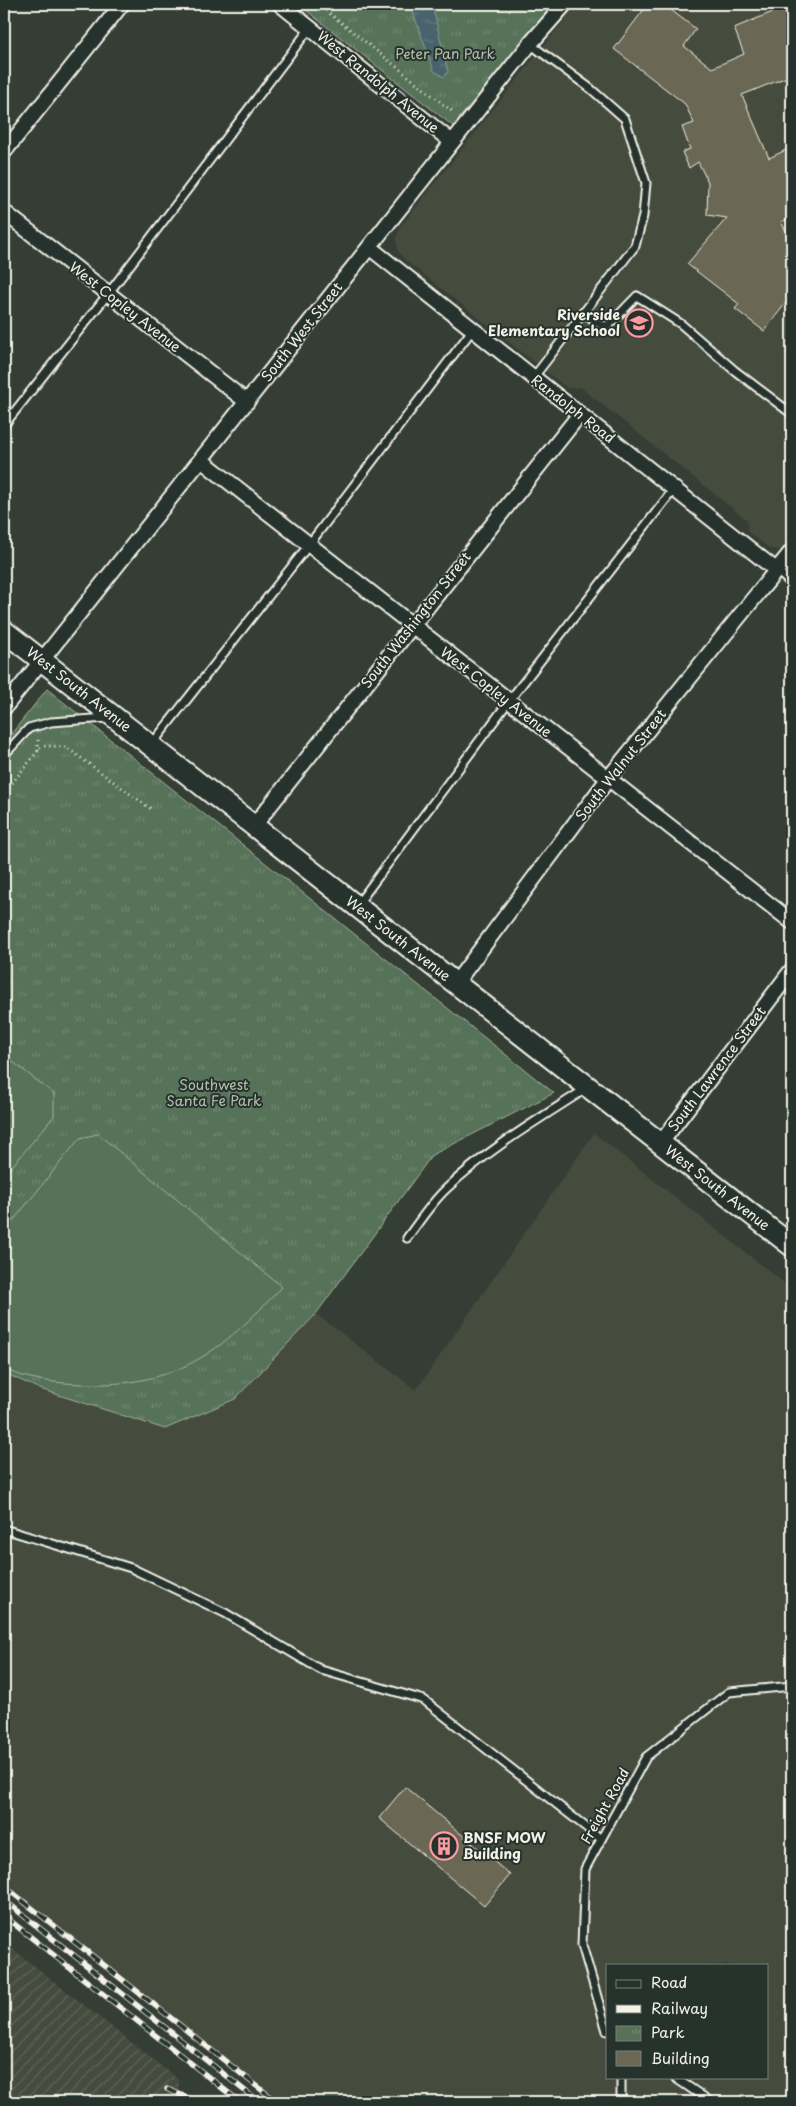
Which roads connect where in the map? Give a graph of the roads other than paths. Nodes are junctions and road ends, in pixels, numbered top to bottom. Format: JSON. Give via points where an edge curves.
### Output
{"nodes":[{"id":1,"x":122,"y":4,"type":"edge"},
{"id":2,"x":280,"y":4,"type":"edge"},
{"id":3,"x":565,"y":4,"type":"edge"},
{"id":4,"x":310,"y":28,"type":"junction"},
{"id":5,"x":530,"y":44,"type":"junction"},
{"id":6,"x":452,"y":142,"type":"junction"},
{"id":7,"x":4,"y":152,"type":"edge"},
{"id":8,"x":4,"y":212,"type":"edge"},
{"id":9,"x":369,"y":247,"type":"junction"},
{"id":10,"x":108,"y":294,"type":"junction"},
{"id":11,"x":583,"y":312,"type":"junction"},
{"id":12,"x":473,"y":329,"type":"junction"},
{"id":13,"x":534,"y":378,"type":"junction"},
{"id":14,"x":247,"y":402,"type":"junction"},
{"id":15,"x":580,"y":414,"type":"junction"},
{"id":16,"x":792,"y":414,"type":"edge"},
{"id":17,"x":4,"y":425,"type":"edge"},
{"id":18,"x":201,"y":460,"type":"junction"},
{"id":19,"x":674,"y":489,"type":"junction"},
{"id":20,"x":308,"y":546,"type":"junction"},
{"id":21,"x":792,"y":551,"type":"edge"},
{"id":22,"x":776,"y":570,"type":"junction"},
{"id":23,"x":792,"y":584,"type":"edge"},
{"id":24,"x":412,"y":626,"type":"junction"},
{"id":25,"x":4,"y":631,"type":"edge"},
{"id":26,"x":42,"y":661,"type":"junction"},
{"id":27,"x":509,"y":701,"type":"junction"},
{"id":28,"x":4,"y":708,"type":"edge"},
{"id":29,"x":113,"y":717,"type":"junction"},
{"id":30,"x":150,"y":746,"type":"junction"},
{"id":31,"x":4,"y":755,"type":"edge"},
{"id":32,"x":608,"y":779,"type":"junction"},
{"id":33,"x":253,"y":826,"type":"junction"},
{"id":34,"x":356,"y":907,"type":"junction"},
{"id":35,"x":792,"y":922,"type":"edge"},
{"id":36,"x":792,"y":970,"type":"edge"},
{"id":37,"x":455,"y":984,"type":"junction"},
{"id":38,"x":587,"y":1088,"type":"junction"},
{"id":39,"x":660,"y":1144,"type":"junction"},
{"id":40,"x":407,"y":1238,"type":"dead end"},
{"id":41,"x":792,"y":1246,"type":"edge"},
{"id":42,"x":4,"y":1529,"type":"edge"},
{"id":43,"x":792,"y":1686,"type":"edge"},
{"id":44,"x":602,"y":1840,"type":"junction"},
{"id":45,"x":606,"y":2025,"type":"edge"},
{"id":46,"x":621,"y":2078,"type":"edge"},
{"id":47,"x":675,"y":2078,"type":"edge"},
{"id":48,"x":620,"y":2102,"type":"edge"},
{"id":49,"x":711,"y":2102,"type":"edge"}],
"edges":[{"from":1,"to":7,"type":"street"},
{"from":2,"to":4,"type":"street","name":"West Randolph Avenue"},
{"from":3,"to":5,"type":"street","name":"South West Street"},
{"from":4,"to":6,"type":"street","name":"West Randolph Avenue"},
{"from":4,"to":10,"type":"lane"},
{"from":5,"to":6,"type":"street","name":"South West Street"},
{"from":5,"to":11,"type":"lane","via":[[625,119],[646,183],[643,216],[634,246]]},
{"from":6,"to":9,"type":"street","name":"South West Street"},
{"from":8,"to":10,"type":"street","name":"West Copley Avenue"},
{"from":9,"to":12,"type":"street","name":"Randolph Road"},
{"from":9,"to":14,"type":"street","name":"South West Street"},
{"from":10,"to":14,"type":"street","name":"West Copley Avenue"},
{"from":10,"to":17,"type":"lane"},
{"from":11,"to":13,"type":"lane"},
{"from":11,"to":16,"type":"lane","via":[[601,325],[608,326],[637,296],[681,324]]},
{"from":12,"to":13,"type":"street","name":"Randolph Road"},
{"from":12,"to":20,"type":"lane"},
{"from":13,"to":15,"type":"street","name":"Randolph Road"},
{"from":14,"to":18,"type":"street","name":"South West Street"},
{"from":15,"to":19,"type":"street","name":"Randolph Road"},
{"from":15,"to":24,"type":"street","name":"South Washington Street"},
{"from":18,"to":20,"type":"street","name":"West Copley Avenue"},
{"from":18,"to":26,"type":"street","name":"South West Street"},
{"from":19,"to":22,"type":"street","name":"Randolph Road"},
{"from":19,"to":27,"type":"lane"},
{"from":20,"to":24,"type":"street","name":"West Copley Avenue"},
{"from":20,"to":30,"type":"lane"},
{"from":21,"to":22,"type":"street","name":"South Walnut Street"},
{"from":22,"to":23,"type":"lane"},
{"from":22,"to":32,"type":"street","name":"South Walnut Street"},
{"from":24,"to":27,"type":"street","name":"West Copley Avenue"},
{"from":24,"to":33,"type":"street","name":"South Washington Street"},
{"from":25,"to":26,"type":"main road","name":"West South Avenue"},
{"from":26,"to":28,"type":"street","name":"South West Street"},
{"from":26,"to":29,"type":"main road","name":"West South Avenue"},
{"from":27,"to":32,"type":"street","name":"West Copley Avenue"},
{"from":27,"to":34,"type":"lane"},
{"from":29,"to":30,"type":"main road","name":"West South Avenue"},
{"from":29,"to":31,"type":"lane","via":[[51,722],[29,728]]},
{"from":30,"to":33,"type":"main road","name":"West South Avenue"},
{"from":32,"to":35,"type":"street","name":"West Copley Avenue"},
{"from":32,"to":37,"type":"street","name":"South Walnut Street"},
{"from":33,"to":34,"type":"main road","name":"West South Avenue"},
{"from":34,"to":37,"type":"main road","name":"West South Avenue"},
{"from":36,"to":39,"type":"street","name":"South Lawrence Street"},
{"from":37,"to":38,"type":"main road","name":"West South Avenue"},
{"from":38,"to":39,"type":"main road","name":"West South Avenue"},
{"from":38,"to":40,"type":"lane","via":[[505,1140],[472,1167],[444,1191]]},
{"from":39,"to":41,"type":"main road","name":"West South Avenue"},
{"from":42,"to":44,"type":"lane","via":[[131,1568],[225,1613],[321,1670],[424,1700]]},
{"from":43,"to":44,"type":"lane","name":"Freight Road","via":[[729,1692],[646,1757]]},
{"from":44,"to":45,"type":"lane","name":"Freight Road","via":[[585,1869],[582,1945]]},
{"from":46,"to":48,"type":"lane"},
{"from":47,"to":49,"type":"lane"}]}
